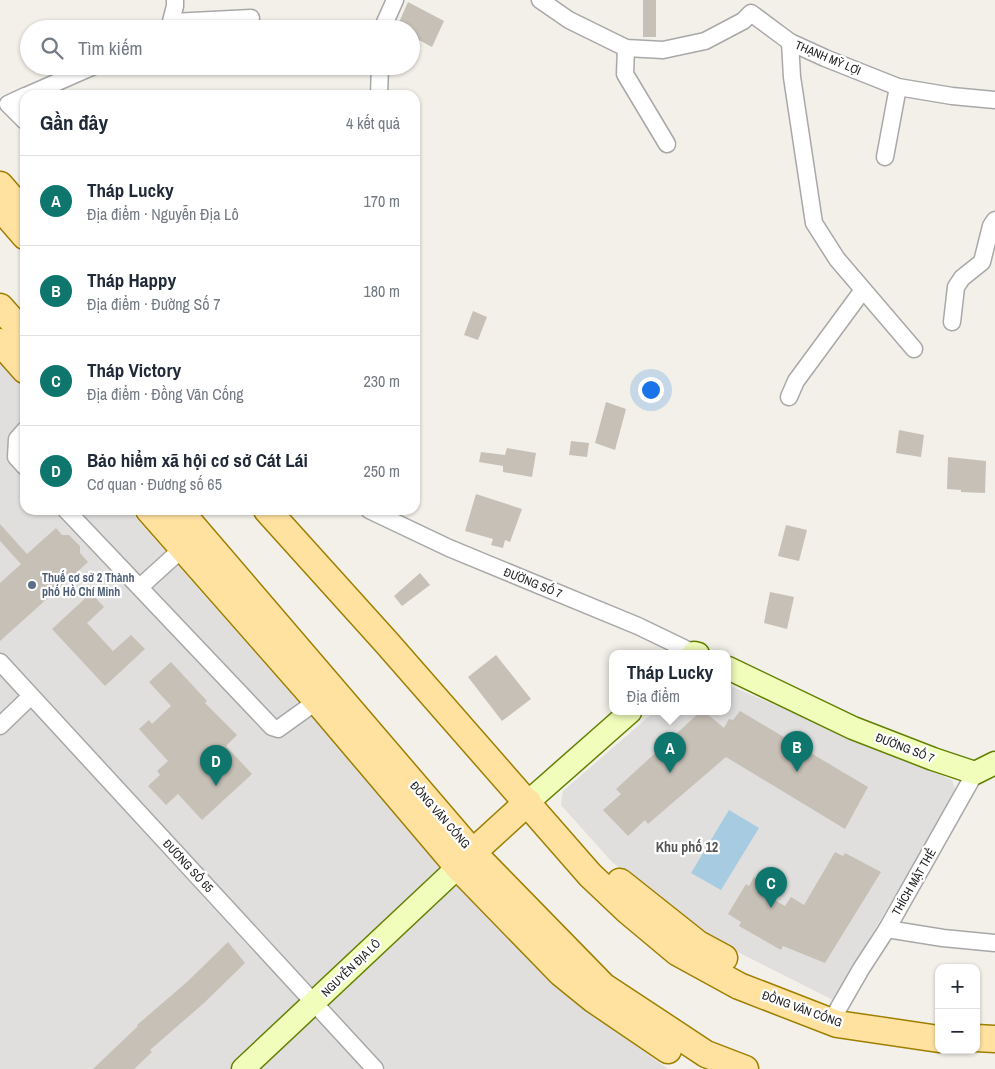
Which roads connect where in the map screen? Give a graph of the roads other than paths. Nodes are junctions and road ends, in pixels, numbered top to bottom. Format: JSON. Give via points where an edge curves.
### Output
{"nodes":[{"id":1,"x":175,"y":0,"type":"edge"},
{"id":2,"x":395,"y":0,"type":"edge"},
{"id":3,"x":540,"y":0,"type":"edge"},
{"id":4,"x":751,"y":6,"type":"edge"},
{"id":5,"x":251,"y":18,"type":"dead end"},
{"id":6,"x":171,"y":20,"type":"edge"},
{"id":7,"x":231,"y":20,"type":"edge"},
{"id":8,"x":386,"y":20,"type":"edge"},
{"id":9,"x":790,"y":42,"type":"junction"},
{"id":10,"x":626,"y":48,"type":"junction"},
{"id":11,"x":74,"y":75,"type":"edge"},
{"id":12,"x":380,"y":75,"type":"edge"},
{"id":13,"x":898,"y":87,"type":"junction"},
{"id":14,"x":40,"y":90,"type":"edge"},
{"id":15,"x":379,"y":90,"type":"edge"},
{"id":16,"x":20,"y":98,"type":"edge"},
{"id":17,"x":995,"y":100,"type":"edge"},
{"id":18,"x":4,"y":105,"type":"edge"},
{"id":19,"x":20,"y":117,"type":"edge"},
{"id":20,"x":667,"y":144,"type":"dead end"},
{"id":21,"x":885,"y":157,"type":"dead end"},
{"id":22,"x":0,"y":185,"type":"edge"},
{"id":23,"x":0,"y":208,"type":"edge"},
{"id":24,"x":20,"y":208,"type":"edge"},
{"id":25,"x":995,"y":220,"type":"edge"},
{"id":26,"x":20,"y":230,"type":"edge"},
{"id":27,"x":863,"y":290,"type":"junction"},
{"id":28,"x":0,"y":306,"type":"edge"},
{"id":29,"x":952,"y":322,"type":"dead end"},
{"id":30,"x":20,"y":329,"type":"edge"},
{"id":31,"x":0,"y":342,"type":"edge"},
{"id":32,"x":914,"y":349,"type":"dead end"},
{"id":33,"x":20,"y":364,"type":"edge"},
{"id":34,"x":789,"y":396,"type":"dead end"},
{"id":35,"x":20,"y":436,"type":"edge"},
{"id":36,"x":20,"y":461,"type":"edge"},
{"id":37,"x":71,"y":515,"type":"edge"},
{"id":38,"x":156,"y":515,"type":"edge"},
{"id":39,"x":181,"y":515,"type":"edge"},
{"id":40,"x":272,"y":515,"type":"edge"},
{"id":41,"x":291,"y":515,"type":"edge"},
{"id":42,"x":379,"y":515,"type":"edge"},
{"id":43,"x":191,"y":541,"type":"junction"},
{"id":44,"x":140,"y":587,"type":"junction"},
{"id":45,"x":387,"y":642,"type":"junction"},
{"id":46,"x":687,"y":650,"type":"edge"},
{"id":47,"x":0,"y":662,"type":"edge"},
{"id":48,"x":731,"y":669,"type":"edge"},
{"id":49,"x":324,"y":695,"type":"junction"},
{"id":50,"x":31,"y":696,"type":"junction"},
{"id":51,"x":627,"y":715,"type":"edge"},
{"id":52,"x":0,"y":726,"type":"edge"},
{"id":53,"x":995,"y":762,"type":"edge"},
{"id":54,"x":975,"y":773,"type":"junction"},
{"id":55,"x":528,"y":802,"type":"junction"},
{"id":56,"x":465,"y":860,"type":"junction"},
{"id":57,"x":887,"y":929,"type":"junction"},
{"id":58,"x":995,"y":943,"type":"edge"},
{"id":59,"x":314,"y":1003,"type":"junction"},
{"id":60,"x":838,"y":1009,"type":"junction"},
{"id":61,"x":935,"y":1025,"type":"edge"},
{"id":62,"x":980,"y":1028,"type":"edge"},
{"id":63,"x":995,"y":1029,"type":"edge"},
{"id":64,"x":935,"y":1038,"type":"edge"},
{"id":65,"x":980,"y":1038,"type":"edge"},
{"id":66,"x":995,"y":1039,"type":"edge"},
{"id":67,"x":243,"y":1069,"type":"edge"},
{"id":68,"x":375,"y":1069,"type":"edge"},
{"id":69,"x":699,"y":1069,"type":"edge"},
{"id":70,"x":745,"y":1069,"type":"edge"}],
"edges":[{"from":1,"to":6,"type":"street"},
{"from":2,"to":8,"type":"street"},
{"from":3,"to":10,"type":"street","name":"THẠNH MỸ LỢI","via":[[569,20]]},
{"from":4,"to":9,"type":"street","name":"THẠNH MỸ LỢI"},
{"from":4,"to":10,"type":"street","name":"THẠNH MỸ LỢI","via":[[743,22],[705,42],[663,50]]},
{"from":5,"to":7,"type":"street"},
{"from":9,"to":13,"type":"street","name":"THẠNH MỸ LỢI"},
{"from":9,"to":27,"type":"street","via":[[814,223],[837,259]]},
{"from":10,"to":20,"type":"street","via":[[625,74]]},
{"from":11,"to":14,"type":"street"},
{"from":12,"to":15,"type":"street"},
{"from":13,"to":17,"type":"street","name":"THẠNH MỸ LỢI"},
{"from":13,"to":21,"type":"street"},
{"from":16,"to":18,"type":"street"},
{"from":18,"to":19,"type":"street"},
{"from":22,"to":24,"type":"main road"},
{"from":23,"to":26,"type":"main road"},
{"from":25,"to":29,"type":"street","via":[[982,262],[956,287]]},
{"from":27,"to":32,"type":"street"},
{"from":27,"to":34,"type":"street","via":[[796,381]]},
{"from":28,"to":30,"type":"main road"},
{"from":31,"to":33,"type":"main road"},
{"from":35,"to":36,"type":"street","via":[[16,457]]},
{"from":37,"to":44,"type":"street"},
{"from":38,"to":43,"type":"main road","name":"ĐỒNG VĂN CỐNG"},
{"from":39,"to":43,"type":"main road","name":"ĐỒNG VĂN CỐNG"},
{"from":40,"to":45,"type":"main road","name":"ĐỒNG VĂN CỐNG"},
{"from":41,"to":45,"type":"main road","name":"ĐỒNG VĂN CỐNG","via":[[375,608],[386,625]]},
{"from":42,"to":46,"type":"street","name":"ĐƯỜNG SỐ 7","via":[[448,548],[638,626]]},
{"from":43,"to":44,"type":"street"},
{"from":43,"to":49,"type":"main road","name":"ĐỒNG VĂN CỐNG"},
{"from":44,"to":49,"type":"street","via":[[272,727],[278,729]]},
{"from":45,"to":55,"type":"main road","name":"ĐỒNG VĂN CỐNG"},
{"from":47,"to":50,"type":"street","name":"ĐƯƠNG SỐ 65"},
{"from":48,"to":54,"type":"street","name":"ĐƯỜNG SỐ 7","via":[[853,728]]},
{"from":49,"to":56,"type":"main road","name":"ĐỒNG VĂN CỐNG"},
{"from":50,"to":52,"type":"street"},
{"from":50,"to":59,"type":"street","name":"ĐƯƠNG SỐ 65"},
{"from":51,"to":55,"type":"street"},
{"from":53,"to":54,"type":"street"},
{"from":54,"to":57,"type":"street","name":"THÍCH MẬT THỂ"},
{"from":55,"to":56,"type":"main road"},
{"from":55,"to":60,"type":"main road","name":"ĐỒNG VĂN CỐNG","via":[[556,819],[616,878],[698,944],[768,982]]},
{"from":55,"to":64,"type":"main road","name":"ĐỒNG VĂN CỐNG","via":[[590,875],[677,952],[739,986],[837,1024]]},
{"from":56,"to":59,"type":"street","name":"NGUYỄN ĐỊA LÔ"},
{"from":56,"to":69,"type":"main road","name":"ĐỒNG VĂN CỐNG","via":[[561,973],[633,1028]]},
{"from":56,"to":70,"type":"main road","name":"ĐỒNG VĂN CỐNG","via":[[603,986],[706,1054]]},
{"from":57,"to":58,"type":"street"},
{"from":57,"to":60,"type":"street","name":"THÍCH MẬT THỂ"},
{"from":59,"to":67,"type":"street","name":"NGUYỄN ĐỊA LÔ"},
{"from":59,"to":68,"type":"street","name":"ĐƯƠNG SỐ 65"},
{"from":60,"to":61,"type":"main road","name":"ĐỒNG VĂN CỐNG","via":[[890,1020]]},
{"from":62,"to":63,"type":"main road"},
{"from":65,"to":66,"type":"main road"}]}
